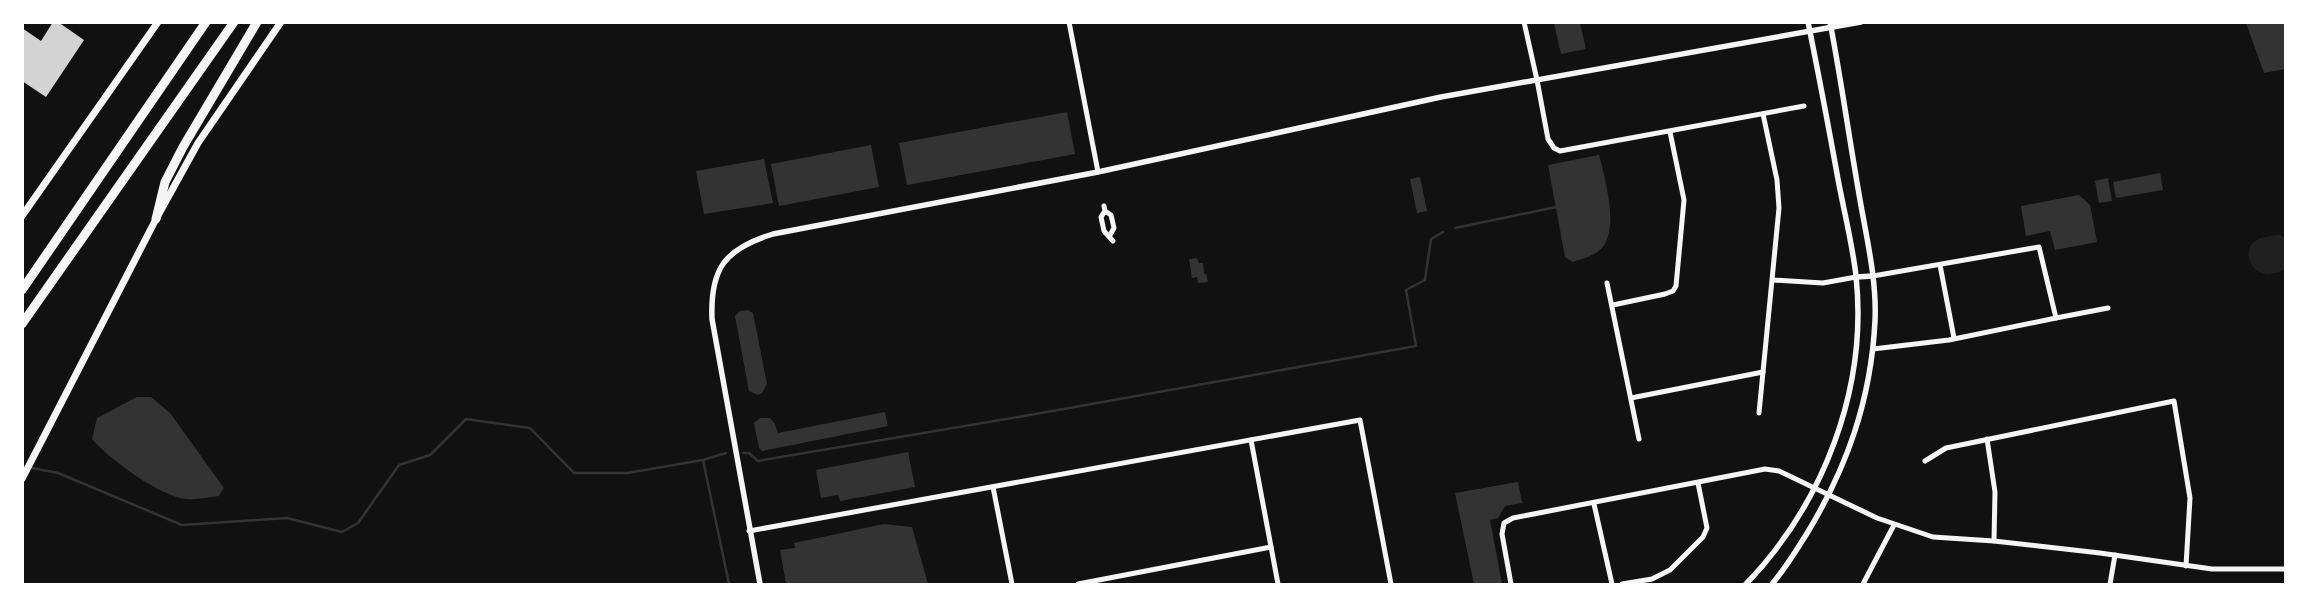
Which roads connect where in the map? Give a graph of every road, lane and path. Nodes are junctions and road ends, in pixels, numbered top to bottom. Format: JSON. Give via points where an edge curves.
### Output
{"nodes":[{"id":1,"x":158,"y":22,"type":"edge"},
{"id":2,"x":206,"y":22,"type":"edge"},
{"id":3,"x":234,"y":22,"type":"edge"},
{"id":4,"x":257,"y":22,"type":"edge"},
{"id":5,"x":281,"y":22,"type":"edge"},
{"id":6,"x":1069,"y":22,"type":"edge"},
{"id":7,"x":1524,"y":22,"type":"edge"},
{"id":8,"x":1808,"y":22,"type":"edge"},
{"id":9,"x":1861,"y":22,"type":"edge"},
{"id":10,"x":1830,"y":25,"type":"edge"},
{"id":11,"x":1810,"y":32,"type":"junction"},
{"id":12,"x":1538,"y":80,"type":"junction"},
{"id":13,"x":1804,"y":106,"type":"dead end"},
{"id":14,"x":1763,"y":114,"type":"junction"},
{"id":15,"x":1670,"y":132,"type":"junction"},
{"id":16,"x":1098,"y":172,"type":"junction"},
{"id":17,"x":22,"y":216,"type":"edge"},
{"id":18,"x":156,"y":219,"type":"junction"},
{"id":19,"x":1110,"y":235,"type":"junction"},
{"id":20,"x":1112,"y":241,"type":"dead end"},
{"id":21,"x":1940,"y":265,"type":"junction"},
{"id":22,"x":1873,"y":276,"type":"junction"},
{"id":23,"x":1856,"y":277,"type":"junction"},
{"id":24,"x":1773,"y":280,"type":"junction"},
{"id":25,"x":1608,"y":282,"type":"dead end"},
{"id":26,"x":22,"y":290,"type":"edge"},
{"id":27,"x":1613,"y":305,"type":"junction"},
{"id":28,"x":2108,"y":308,"type":"dead end"},
{"id":29,"x":2056,"y":318,"type":"junction"},
{"id":30,"x":22,"y":324,"type":"edge"},
{"id":31,"x":1954,"y":338,"type":"junction"},
{"id":32,"x":1873,"y":349,"type":"junction"},
{"id":33,"x":1763,"y":372,"type":"junction"},
{"id":34,"x":1631,"y":398,"type":"junction"},
{"id":35,"x":1759,"y":413,"type":"dead end"},
{"id":36,"x":1639,"y":439,"type":"dead end"},
{"id":37,"x":1987,"y":439,"type":"junction"},
{"id":38,"x":1251,"y":440,"type":"junction"},
{"id":39,"x":1925,"y":461,"type":"dead end"},
{"id":40,"x":22,"y":478,"type":"edge"},
{"id":41,"x":1698,"y":483,"type":"junction"},
{"id":42,"x":993,"y":487,"type":"junction"},
{"id":43,"x":1815,"y":488,"type":"junction"},
{"id":44,"x":1829,"y":495,"type":"junction"},
{"id":45,"x":1594,"y":504,"type":"junction"},
{"id":46,"x":1894,"y":526,"type":"junction"},
{"id":47,"x":750,"y":531,"type":"junction"},
{"id":48,"x":1994,"y":540,"type":"junction"},
{"id":49,"x":1271,"y":547,"type":"junction"},
{"id":50,"x":2116,"y":555,"type":"junction"},
{"id":51,"x":2186,"y":566,"type":"junction"},
{"id":52,"x":2286,"y":569,"type":"edge"},
{"id":53,"x":1108,"y":582,"type":"edge"},
{"id":54,"x":760,"y":584,"type":"edge"},
{"id":55,"x":1012,"y":584,"type":"edge"},
{"id":56,"x":1078,"y":584,"type":"edge"},
{"id":57,"x":1278,"y":584,"type":"edge"},
{"id":58,"x":1391,"y":584,"type":"edge"},
{"id":59,"x":1512,"y":584,"type":"edge"},
{"id":60,"x":1612,"y":584,"type":"edge"},
{"id":61,"x":1622,"y":584,"type":"edge"},
{"id":62,"x":1746,"y":584,"type":"edge"},
{"id":63,"x":1772,"y":584,"type":"edge"},
{"id":64,"x":1863,"y":584,"type":"edge"},
{"id":65,"x":2110,"y":584,"type":"edge"}],
"edges":[{"from":1,"to":17,"type":"main road"},
{"from":2,"to":26,"type":"highway"},
{"from":3,"to":30,"type":"highway"},
{"from":4,"to":18,"type":"highway","via":[[165,182]]},
{"from":5,"to":18,"type":"main road","via":[[198,143]]},
{"from":6,"to":16,"type":"street"},
{"from":7,"to":12,"type":"street"},
{"from":8,"to":11,"type":"street"},
{"from":9,"to":10,"type":"street"},
{"from":10,"to":11,"type":"street"},
{"from":10,"to":22,"type":"street"},
{"from":11,"to":12,"type":"street"},
{"from":11,"to":23,"type":"street"},
{"from":12,"to":15,"type":"street","via":[[1548,139],[1554,148],[1568,151]]},
{"from":12,"to":16,"type":"street","via":[[1441,97]]},
{"from":13,"to":14,"type":"street"},
{"from":14,"to":15,"type":"street"},
{"from":14,"to":24,"type":"street","via":[[1779,208]]},
{"from":15,"to":27,"type":"street","via":[[1684,200],[1676,286],[1665,294]]},
{"from":16,"to":47,"type":"street","via":[[773,234],[736,250],[716,277],[711,295],[712,319]]},
{"from":18,"to":40,"type":"main road"},
{"from":19,"to":19,"type":"street","via":[[1104,231],[1101,217],[1104,209],[1111,215],[1114,228]]},
{"from":19,"to":20,"type":"street"},
{"from":21,"to":22,"type":"street"},
{"from":21,"to":29,"type":"street","via":[[2039,247]]},
{"from":21,"to":31,"type":"street"},
{"from":22,"to":23,"type":"street"},
{"from":22,"to":32,"type":"street"},
{"from":23,"to":24,"type":"street","via":[[1823,283]]},
{"from":23,"to":43,"type":"street","via":[[1856,331],[1850,388],[1839,433]]},
{"from":24,"to":33,"type":"street"},
{"from":25,"to":27,"type":"street"},
{"from":27,"to":34,"type":"street"},
{"from":28,"to":29,"type":"street"},
{"from":29,"to":31,"type":"street"},
{"from":31,"to":32,"type":"street"},
{"from":32,"to":44,"type":"street","via":[[1855,436]]},
{"from":33,"to":34,"type":"street"},
{"from":33,"to":35,"type":"street"},
{"from":34,"to":36,"type":"street"},
{"from":37,"to":39,"type":"street","via":[[1946,448]]},
{"from":37,"to":48,"type":"street","via":[[1995,492]]},
{"from":37,"to":51,"type":"street","via":[[2174,401],[2190,498]]},
{"from":38,"to":42,"type":"street"},
{"from":38,"to":49,"type":"street"},
{"from":38,"to":58,"type":"street","via":[[1360,420]]},
{"from":41,"to":43,"type":"street","via":[[1765,468]]},
{"from":41,"to":45,"type":"street"},
{"from":41,"to":61,"type":"street","via":[[1707,528],[1703,538],[1670,570],[1652,579]]},
{"from":42,"to":47,"type":"street"},
{"from":42,"to":55,"type":"street"},
{"from":43,"to":44,"type":"street"},
{"from":43,"to":62,"type":"street","via":[[1770,557]]},
{"from":44,"to":46,"type":"street"},
{"from":44,"to":63,"type":"street"},
{"from":45,"to":59,"type":"street","via":[[1513,518],[1504,523],[1502,534]]},
{"from":45,"to":60,"type":"street"},
{"from":46,"to":48,"type":"street","via":[[1933,537]]},
{"from":46,"to":64,"type":"street"},
{"from":47,"to":54,"type":"street"},
{"from":48,"to":50,"type":"street"},
{"from":49,"to":53,"type":"street"},
{"from":49,"to":57,"type":"street"},
{"from":50,"to":51,"type":"street"},
{"from":50,"to":65,"type":"street"},
{"from":51,"to":52,"type":"street","via":[[2212,570]]},
{"from":53,"to":56,"type":"street"}]}
